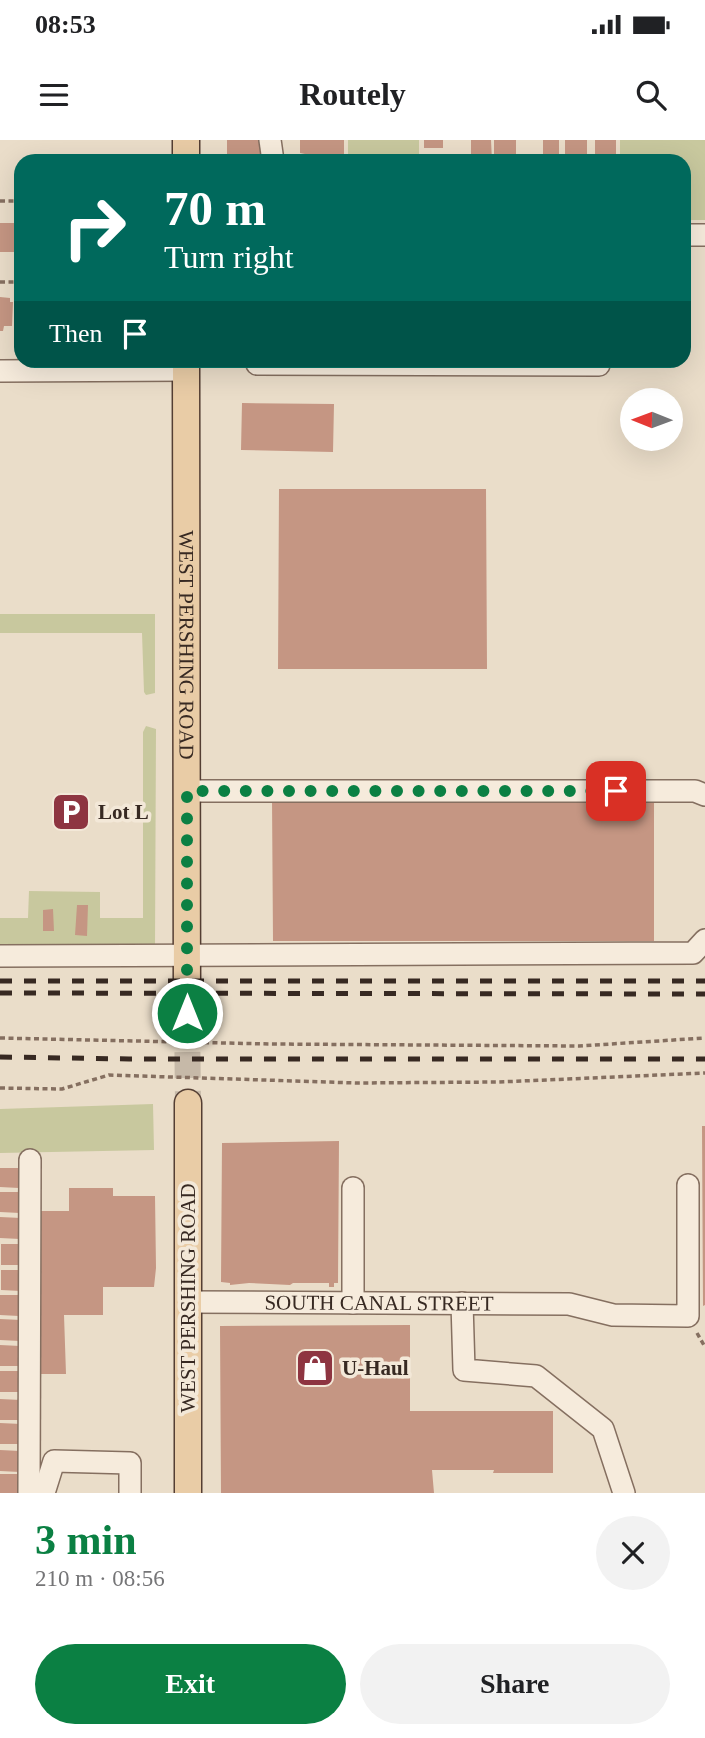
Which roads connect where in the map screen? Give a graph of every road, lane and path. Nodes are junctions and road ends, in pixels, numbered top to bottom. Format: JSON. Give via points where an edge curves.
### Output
{"nodes":[{"id":1,"x":106,"y":368,"type":"edge"},
{"id":2,"x":186,"y":368,"type":"edge"},
{"id":3,"x":0,"y":372,"type":"edge"},
{"id":4,"x":187,"y":791,"type":"junction"},
{"id":5,"x":705,"y":795,"type":"edge"},
{"id":6,"x":705,"y":940,"type":"edge"},
{"id":7,"x":0,"y":956,"type":"edge"},
{"id":8,"x":187,"y":956,"type":"junction"},
{"id":9,"x":187,"y":1013,"type":"tunnel mouth"},
{"id":10,"x":0,"y":1038,"type":"edge"},
{"id":11,"x":705,"y":1038,"type":"edge"},
{"id":12,"x":705,"y":1073,"type":"edge"},
{"id":13,"x":0,"y":1088,"type":"edge"},
{"id":14,"x":188,"y":1103,"type":"tunnel mouth"},
{"id":15,"x":30,"y":1160,"type":"dead end"},
{"id":16,"x":688,"y":1185,"type":"dead end"},
{"id":17,"x":353,"y":1188,"type":"dead end"},
{"id":18,"x":188,"y":1302,"type":"junction"},
{"id":19,"x":353,"y":1303,"type":"junction"},
{"id":20,"x":462,"y":1303,"type":"junction"},
{"id":21,"x":29,"y":1493,"type":"edge"},
{"id":22,"x":44,"y":1493,"type":"edge"},
{"id":23,"x":130,"y":1493,"type":"edge"},
{"id":24,"x":188,"y":1493,"type":"edge"},
{"id":25,"x":624,"y":1493,"type":"edge"}],
"edges":[{"from":1,"to":3,"type":"street"},
{"from":2,"to":4,"type":"main road","name":"WEST PERSHING ROAD"},
{"from":4,"to":5,"type":"street","via":[[695,791]]},
{"from":4,"to":8,"type":"main road","name":"WEST PERSHING ROAD"},
{"from":6,"to":8,"type":"street","via":[[693,953]]},
{"from":7,"to":8,"type":"street"},
{"from":8,"to":9,"type":"main road","name":"WEST PERSHING ROAD"},
{"from":10,"to":11,"type":"path","via":[[579,1046]]},
{"from":12,"to":13,"type":"path","via":[[370,1083],[109,1075],[62,1089]]},
{"from":14,"to":18,"type":"main road","name":"WEST PERSHING ROAD"},
{"from":15,"to":21,"type":"street"},
{"from":16,"to":20,"type":"street","name":"SOUTH CANAL STREET","via":[[688,1315],[613,1315],[569,1304]]},
{"from":17,"to":19,"type":"street"},
{"from":18,"to":19,"type":"street","name":"SOUTH CANAL STREET"},
{"from":18,"to":24,"type":"main road","name":"WEST PERSHING ROAD"},
{"from":19,"to":20,"type":"street","name":"SOUTH CANAL STREET"},
{"from":20,"to":25,"type":"street","via":[[464,1370],[536,1376],[603,1429]]},
{"from":22,"to":23,"type":"street","via":[[54,1461],[130,1463]]}]}
